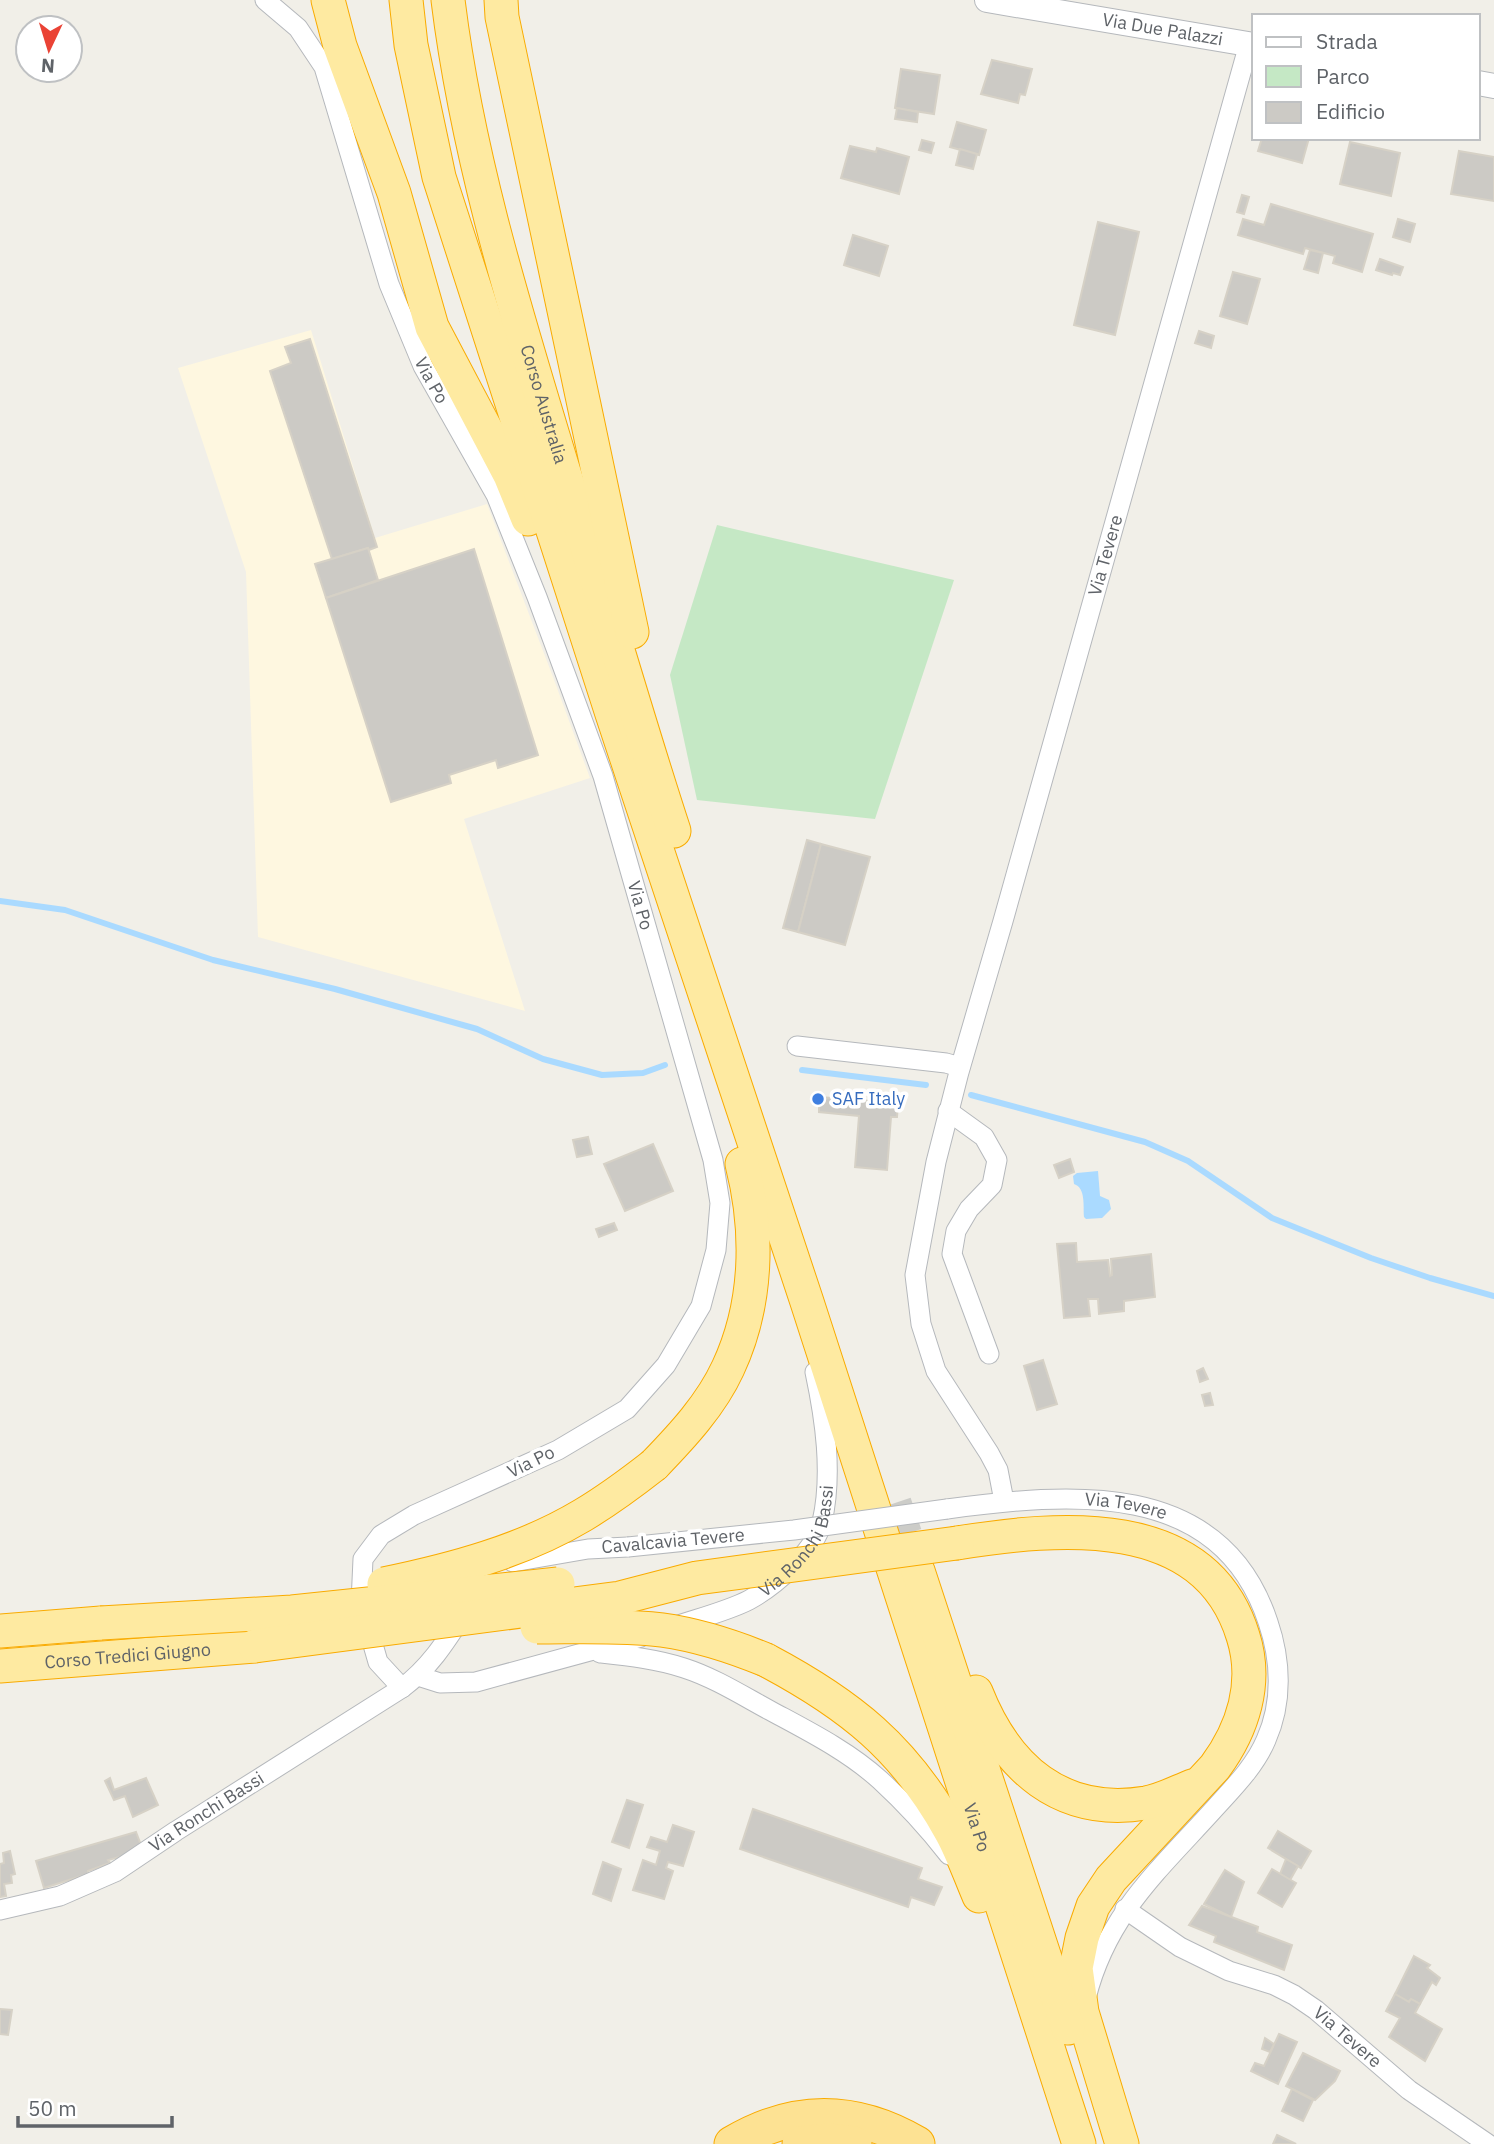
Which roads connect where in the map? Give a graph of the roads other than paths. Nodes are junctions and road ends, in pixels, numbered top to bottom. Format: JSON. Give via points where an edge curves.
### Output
{"nodes":[{"id":1,"x":265,"y":0,"type":"edge"},
{"id":2,"x":328,"y":0,"type":"edge"},
{"id":3,"x":351,"y":0,"type":"edge"},
{"id":4,"x":406,"y":0,"type":"edge"},
{"id":5,"x":448,"y":0,"type":"edge"},
{"id":6,"x":501,"y":0,"type":"edge"},
{"id":7,"x":988,"y":0,"type":"edge"},
{"id":8,"x":1252,"y":44,"type":"edge"},
{"id":9,"x":394,"y":193,"type":"junction"},
{"id":10,"x":612,"y":714,"type":"junction"},
{"id":11,"x":665,"y":803,"type":"junction"},
{"id":12,"x":684,"y":931,"type":"junction"},
{"id":13,"x":797,"y":1046,"type":"dead end"},
{"id":14,"x":960,"y":1067,"type":"junction"},
{"id":15,"x":948,"y":1111,"type":"junction"},
{"id":16,"x":807,"y":1302,"type":"junction"},
{"id":17,"x":989,"y":1354,"type":"dead end"},
{"id":18,"x":1004,"y":1501,"type":"junction"},
{"id":19,"x":895,"y":1503,"type":"tunnel mouth"},
{"id":20,"x":694,"y":1578,"type":"junction"},
{"id":21,"x":101,"y":1623,"type":"junction"},
{"id":22,"x":0,"y":1631,"type":"edge"},
{"id":23,"x":255,"y":1646,"type":"junction"},
{"id":24,"x":585,"y":1651,"type":"junction"},
{"id":25,"x":0,"y":1666,"type":"edge"},
{"id":26,"x":410,"y":1682,"type":"junction"},
{"id":27,"x":1200,"y":1782,"type":"junction"},
{"id":28,"x":973,"y":1881,"type":"junction"},
{"id":29,"x":1125,"y":1909,"type":"junction"},
{"id":30,"x":0,"y":1910,"type":"edge"},
{"id":31,"x":1082,"y":2012,"type":"junction"},
{"id":32,"x":1064,"y":2098,"type":"junction"},
{"id":33,"x":732,"y":2144,"type":"edge"},
{"id":34,"x":800,"y":2144,"type":"edge"},
{"id":35,"x":854,"y":2144,"type":"edge"},
{"id":36,"x":917,"y":2144,"type":"edge"},
{"id":37,"x":1079,"y":2144,"type":"edge"},
{"id":38,"x":1106,"y":2144,"type":"edge"},
{"id":39,"x":1122,"y":2144,"type":"edge"},
{"id":40,"x":1488,"y":2144,"type":"edge"}],
"edges":[{"from":1,"to":26,"type":"street","name":"Via Po","via":[[298,28],[324,67],[394,296],[423,366],[496,495],[537,597],[607,789],[713,1160],[720,1203],[716,1250],[701,1306],[666,1365],[627,1409],[558,1450],[414,1515],[381,1535],[363,1559],[360,1603],[378,1662]]},
{"from":2,"to":9,"type":"highway","via":[[340,46]]},
{"from":3,"to":9,"type":"highway"},
{"from":4,"to":10,"type":"highway","name":"Corso Australia","via":[[439,177]]},
{"from":5,"to":11,"type":"highway","name":"Corso Australia","via":[[463,102],[516,315]]},
{"from":6,"to":11,"type":"highway"},
{"from":7,"to":8,"type":"street","name":"Via Due Palazzi"},
{"from":8,"to":14,"type":"street","name":"Via Tevere"},
{"from":9,"to":10,"type":"highway","via":[[432,327],[510,475]]},
{"from":10,"to":12,"type":"highway","name":"Via Po"},
{"from":11,"to":19,"type":"highway"},
{"from":12,"to":16,"type":"highway","name":"Via Po"},
{"from":12,"to":21,"type":"highway","bridge":true,"via":[[749,1192],[754,1247],[748,1303],[729,1367],[686,1430],[625,1488],[582,1516],[522,1545],[449,1568],[335,1594]]},
{"from":13,"to":14,"type":"street"},
{"from":14,"to":15,"type":"street","name":"Via Tevere"},
{"from":15,"to":17,"type":"street","via":[[984,1137],[997,1160],[992,1185],[956,1231],[952,1254]]},
{"from":15,"to":18,"type":"street","name":"Via Tevere","via":[[915,1275],[921,1324],[936,1371],[998,1470]]},
{"from":16,"to":24,"type":"street","name":"Via Ronchi Bassi","via":[[824,1415],[827,1474],[821,1524],[806,1552],[749,1600],[653,1634]]},
{"from":16,"to":32,"type":"highway","name":"Via Po"},
{"from":18,"to":26,"type":"street","name":"Cavalcavia Tevere","bridge":true,"via":[[793,1530],[588,1549],[496,1568],[441,1650]]},
{"from":18,"to":29,"type":"street","name":"Via Tevere","via":[[1098,1499],[1165,1513],[1192,1525],[1214,1539],[1247,1577],[1273,1638],[1279,1690],[1266,1741],[1248,1771]]},
{"from":20,"to":21,"type":"highway","bridge":true,"via":[[617,1577],[292,1612]]},
{"from":20,"to":23,"type":"highway","bridge":true,"via":[[620,1598]]},
{"from":20,"to":27,"type":"highway","bridge":true,"via":[[998,1537],[1090,1533],[1153,1543],[1192,1563],[1226,1598],[1248,1657],[1248,1685],[1238,1728],[1221,1759]]},
{"from":21,"to":22,"type":"highway","name":"Corso Tredici Giugno"},
{"from":23,"to":25,"type":"highway","name":"Corso Tredici Giugno"},
{"from":23,"to":28,"type":"highway","bridge":true,"via":[[535,1627],[608,1627],[691,1636],[766,1660],[826,1694],[889,1746],[934,1804]]},
{"from":24,"to":26,"type":"street","name":"Via Ronchi Bassi","via":[[475,1682]]},
{"from":24,"to":28,"type":"street","name":"Via Ronchi Bassi","via":[[684,1668],[824,1740],[879,1779]]},
{"from":26,"to":30,"type":"street","name":"Via Ronchi Bassi","via":[[115,1872],[60,1896]]},
{"from":27,"to":31,"type":"highway","via":[[1111,1879],[1093,1906],[1076,1968]]},
{"from":27,"to":38,"type":"highway","name":"Via Po","via":[[1147,1803],[1120,1805],[1077,1801],[1038,1780],[1005,1748],[989,1721],[940,1595],[918,1571]]},
{"from":28,"to":32,"type":"highway"},
{"from":29,"to":31,"type":"street","name":"Via Tevere","via":[[1106,1942]]},
{"from":29,"to":40,"type":"street","name":"Via Tevere","via":[[1180,1947],[1229,1971],[1274,1985],[1316,2010],[1409,2090]]},
{"from":31,"to":39,"type":"highway"},
{"from":32,"to":37,"type":"highway","name":"Via Po"},
{"from":33,"to":36,"type":"highway","via":[[767,2126],[830,2116],[875,2124]]},
{"from":34,"to":35,"type":"highway"}]}
